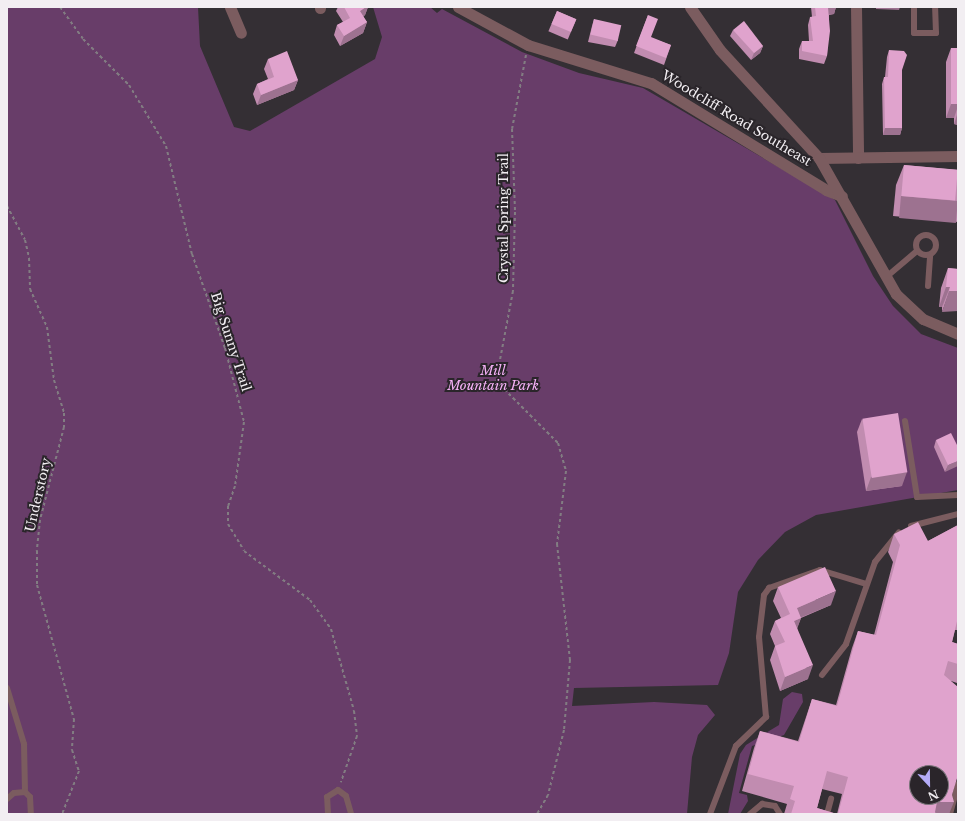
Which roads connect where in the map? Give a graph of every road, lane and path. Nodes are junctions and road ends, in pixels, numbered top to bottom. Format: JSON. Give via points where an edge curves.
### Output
{"nodes":[{"id":1,"x":60,"y":7,"type":"edge"},
{"id":2,"x":230,"y":7,"type":"edge"},
{"id":3,"x":458,"y":7,"type":"edge"},
{"id":4,"x":690,"y":7,"type":"edge"},
{"id":5,"x":856,"y":7,"type":"edge"},
{"id":6,"x":914,"y":7,"type":"edge"},
{"id":7,"x":935,"y":7,"type":"edge"},
{"id":8,"x":241,"y":33,"type":"dead end"},
{"id":9,"x":528,"y":45,"type":"junction"},
{"id":10,"x":958,"y":156,"type":"edge"},
{"id":11,"x":819,"y":158,"type":"junction"},
{"id":12,"x":858,"y":158,"type":"junction"},
{"id":13,"x":842,"y":196,"type":"junction"},
{"id":14,"x":7,"y":206,"type":"edge"},
{"id":15,"x":918,"y":251,"type":"junction"},
{"id":16,"x":930,"y":255,"type":"junction"},
{"id":17,"x":885,"y":278,"type":"junction"},
{"id":18,"x":928,"y":286,"type":"dead end"},
{"id":19,"x":958,"y":334,"type":"edge"},
{"id":20,"x":905,"y":421,"type":"dead end"},
{"id":21,"x":958,"y":495,"type":"edge"},
{"id":22,"x":958,"y":514,"type":"edge"},
{"id":23,"x":866,"y":584,"type":"junction"},
{"id":24,"x":822,"y":675,"type":"dead end"},
{"id":25,"x":7,"y":688,"type":"edge"},
{"id":26,"x":958,"y":784,"type":"edge"},
{"id":27,"x":338,"y":790,"type":"junction"},
{"id":28,"x":26,"y":792,"type":"junction"},
{"id":29,"x":7,"y":799,"type":"edge"},
{"id":30,"x":831,"y":799,"type":"dead end"},
{"id":31,"x":31,"y":814,"type":"edge"},
{"id":32,"x":62,"y":814,"type":"edge"},
{"id":33,"x":328,"y":814,"type":"edge"},
{"id":34,"x":351,"y":814,"type":"edge"},
{"id":35,"x":537,"y":814,"type":"edge"},
{"id":36,"x":710,"y":814,"type":"edge"},
{"id":37,"x":750,"y":814,"type":"edge"},
{"id":38,"x":780,"y":814,"type":"edge"},
{"id":39,"x":827,"y":814,"type":"edge"},
{"id":40,"x":950,"y":814,"type":"edge"}],
"edges":[{"from":1,"to":27,"type":"path","name":"Big Sunny Trail","via":[[83,39],[129,85],[166,146],[192,254],[225,348],[244,422],[236,479],[228,506],[228,524],[244,551],[305,596],[331,629],[354,711],[357,736]]},
{"from":2,"to":8,"type":"street"},
{"from":3,"to":9,"type":"street","name":"Woodcliff Road Southeast"},
{"from":4,"to":11,"type":"street","via":[[720,50]]},
{"from":5,"to":12,"type":"street"},
{"from":6,"to":7,"type":"lane","via":[[914,33],[936,33]]},
{"from":9,"to":13,"type":"street","name":"Woodcliff Road Southeast","via":[[651,83],[826,190]]},
{"from":9,"to":35,"type":"path","name":"Crystal Spring Trail","via":[[512,129],[515,212],[513,291],[496,381],[558,443],[566,471],[557,544],[570,660],[564,730],[548,795]]},
{"from":10,"to":12,"type":"street"},
{"from":11,"to":12,"type":"street"},
{"from":11,"to":13,"type":"street"},
{"from":13,"to":17,"type":"street"},
{"from":14,"to":32,"type":"path","name":"Understory","via":[[25,240],[29,258],[30,289],[47,327],[54,380],[64,412],[64,427],[40,520],[37,552],[37,585],[74,719],[72,750],[79,771]]},
{"from":15,"to":16,"type":"lane"},
{"from":15,"to":16,"type":"lane","via":[[917,240],[928,236],[936,245]]},
{"from":15,"to":17,"type":"lane"},
{"from":16,"to":18,"type":"lane"},
{"from":17,"to":19,"type":"street","via":[[911,310],[938,327]]},
{"from":20,"to":21,"type":"lane","via":[[917,497]]},
{"from":22,"to":23,"type":"lane","via":[[900,532],[874,562]]},
{"from":23,"to":24,"type":"lane","via":[[846,644]]},
{"from":23,"to":36,"type":"lane","via":[[820,570],[769,588],[764,595],[759,637],[766,717],[736,746]]},
{"from":25,"to":28,"type":"lane","via":[[24,744]]},
{"from":26,"to":40,"type":"lane"},
{"from":27,"to":33,"type":"lane","via":[[327,798]]},
{"from":27,"to":34,"type":"lane","via":[[346,796]]},
{"from":28,"to":29,"type":"lane","via":[[14,793]]},
{"from":28,"to":31,"type":"lane","via":[[30,797]]},
{"from":30,"to":39,"type":"lane"},
{"from":37,"to":38,"type":"lane","via":[[762,804],[775,806]]}]}
